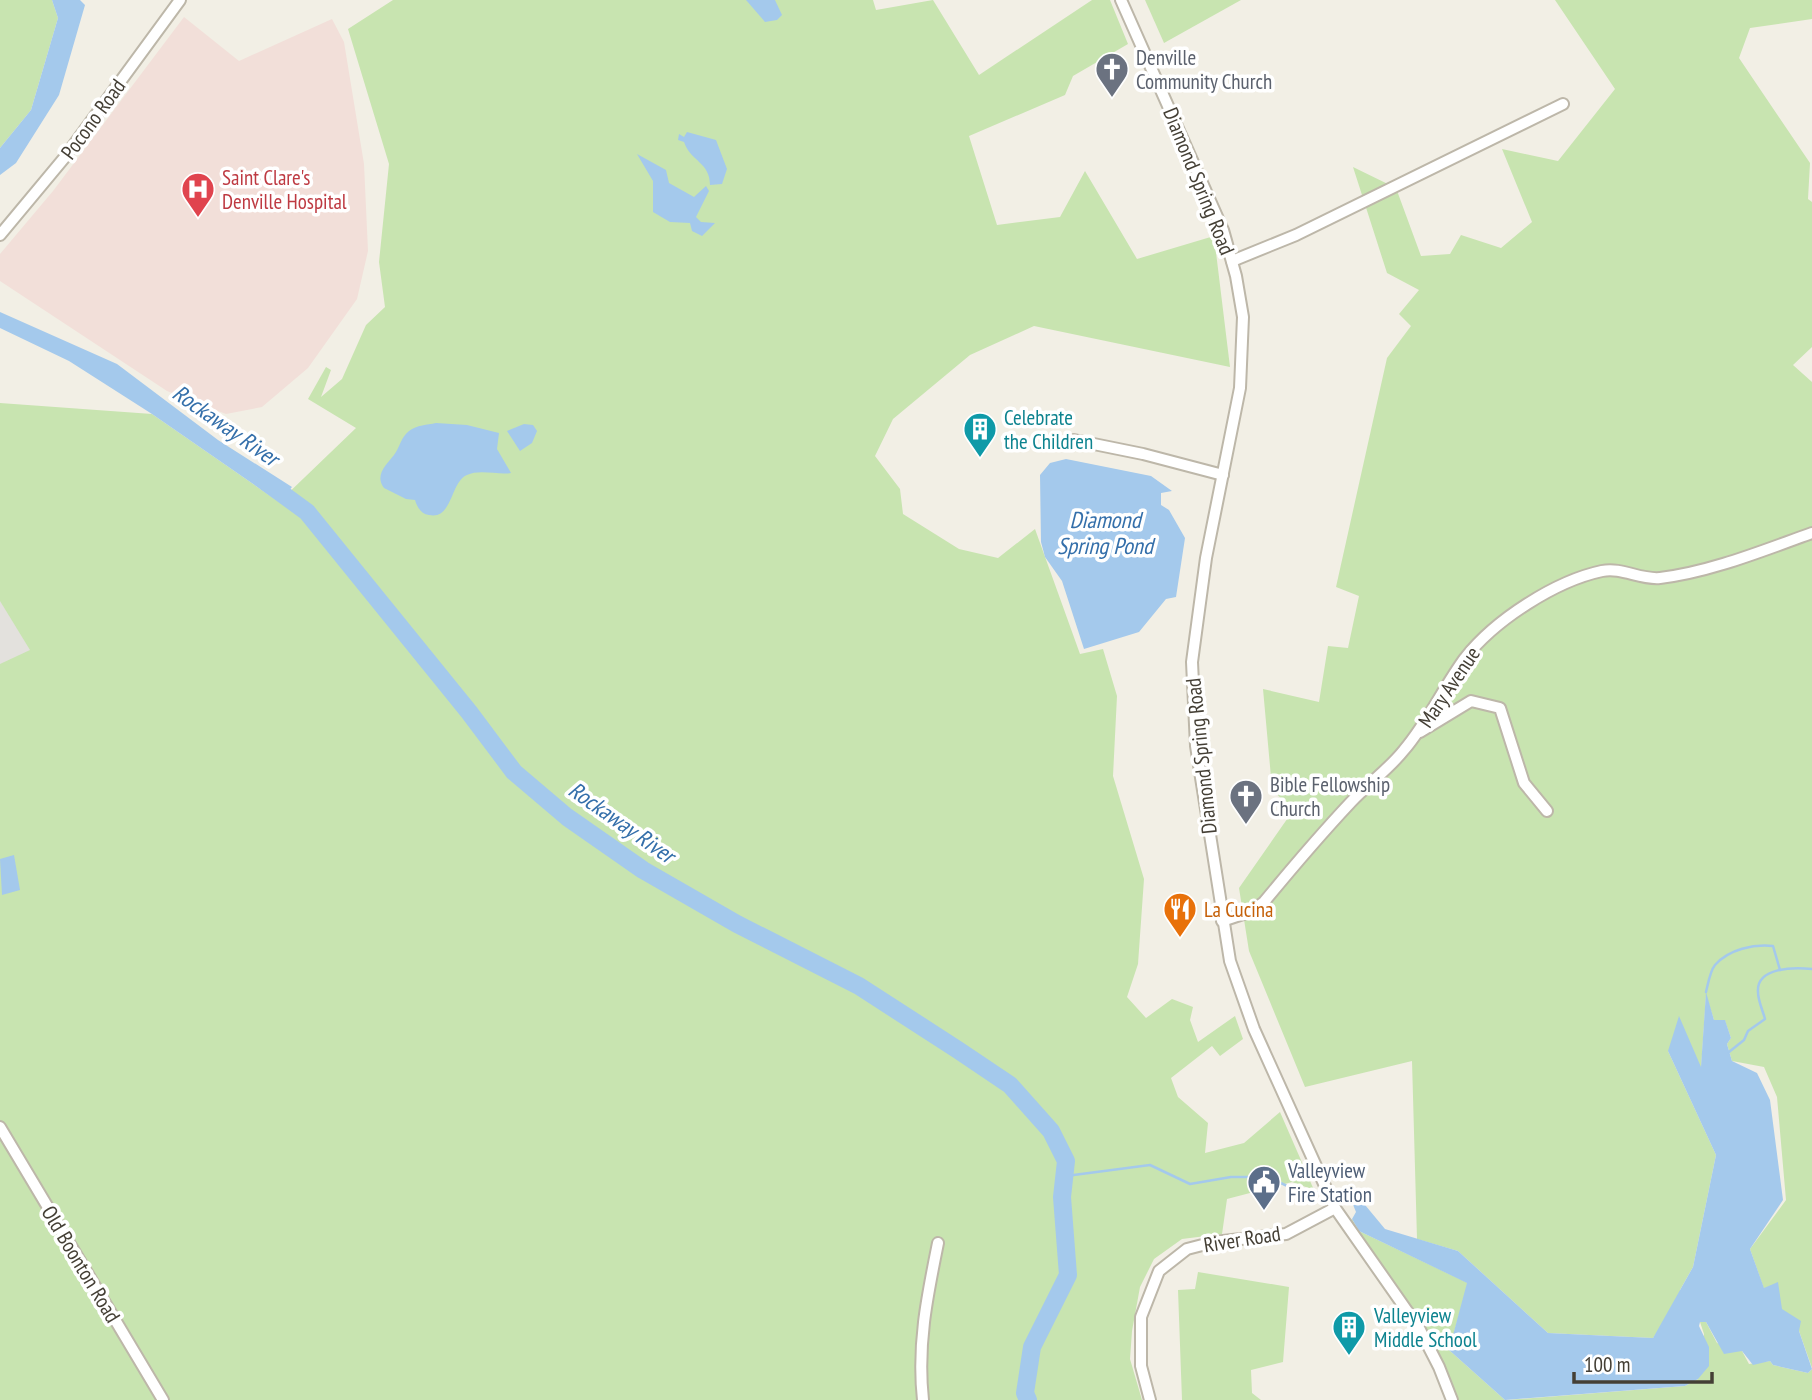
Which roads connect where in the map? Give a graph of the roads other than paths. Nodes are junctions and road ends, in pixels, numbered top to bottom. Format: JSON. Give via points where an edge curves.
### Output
{"nodes":[{"id":1,"x":180,"y":0,"type":"edge"},
{"id":2,"x":1136,"y":0,"type":"edge"},
{"id":3,"x":1122,"y":3,"type":"edge"},
{"id":4,"x":1563,"y":104,"type":"dead end"},
{"id":5,"x":0,"y":234,"type":"edge"},
{"id":6,"x":1233,"y":261,"type":"junction"},
{"id":7,"x":1074,"y":440,"type":"dead end"},
{"id":8,"x":1223,"y":475,"type":"junction"},
{"id":9,"x":1812,"y":533,"type":"edge"},
{"id":10,"x":1420,"y":732,"type":"junction"},
{"id":11,"x":1547,"y":811,"type":"dead end"},
{"id":12,"x":1222,"y":921,"type":"junction"},
{"id":13,"x":0,"y":1127,"type":"edge"},
{"id":14,"x":1333,"y":1203,"type":"junction"},
{"id":15,"x":938,"y":1243,"type":"dead end"},
{"id":16,"x":163,"y":1400,"type":"edge"},
{"id":17,"x":923,"y":1400,"type":"edge"},
{"id":18,"x":1150,"y":1400,"type":"edge"},
{"id":19,"x":1452,"y":1400,"type":"edge"}],
"edges":[{"from":1,"to":5,"type":"street","name":"Pocono Road","via":[[65,157]]},
{"from":2,"to":3,"type":"street"},
{"from":3,"to":6,"type":"street","name":"Diamond Spring Road"},
{"from":4,"to":6,"type":"street","via":[[1296,235]]},
{"from":6,"to":8,"type":"street","name":"Diamond Spring Road","via":[[1243,363]]},
{"from":7,"to":8,"type":"street"},
{"from":8,"to":12,"type":"street","name":"Diamond Spring Road","via":[[1199,603],[1192,682],[1196,747]]},
{"from":9,"to":10,"type":"street","name":"Mary Avenue","via":[[1658,578],[1602,571],[1525,606],[1489,632],[1466,658],[1424,718]]},
{"from":10,"to":11,"type":"street","via":[[1471,701],[1500,708],[1524,783]]},
{"from":10,"to":12,"type":"street","name":"Mary Avenue","via":[[1264,902]]},
{"from":12,"to":14,"type":"street","name":"Diamond Spring Road","via":[[1244,1005]]},
{"from":13,"to":16,"type":"street","name":"Old Boonton Road"},
{"from":14,"to":18,"type":"street","name":"River Road","via":[[1286,1234],[1188,1249],[1159,1271],[1141,1317],[1141,1366]]},
{"from":14,"to":19,"type":"street","name":"Diamond Spring Road","via":[[1419,1328]]},
{"from":15,"to":17,"type":"street","via":[[920,1342]]}]}
